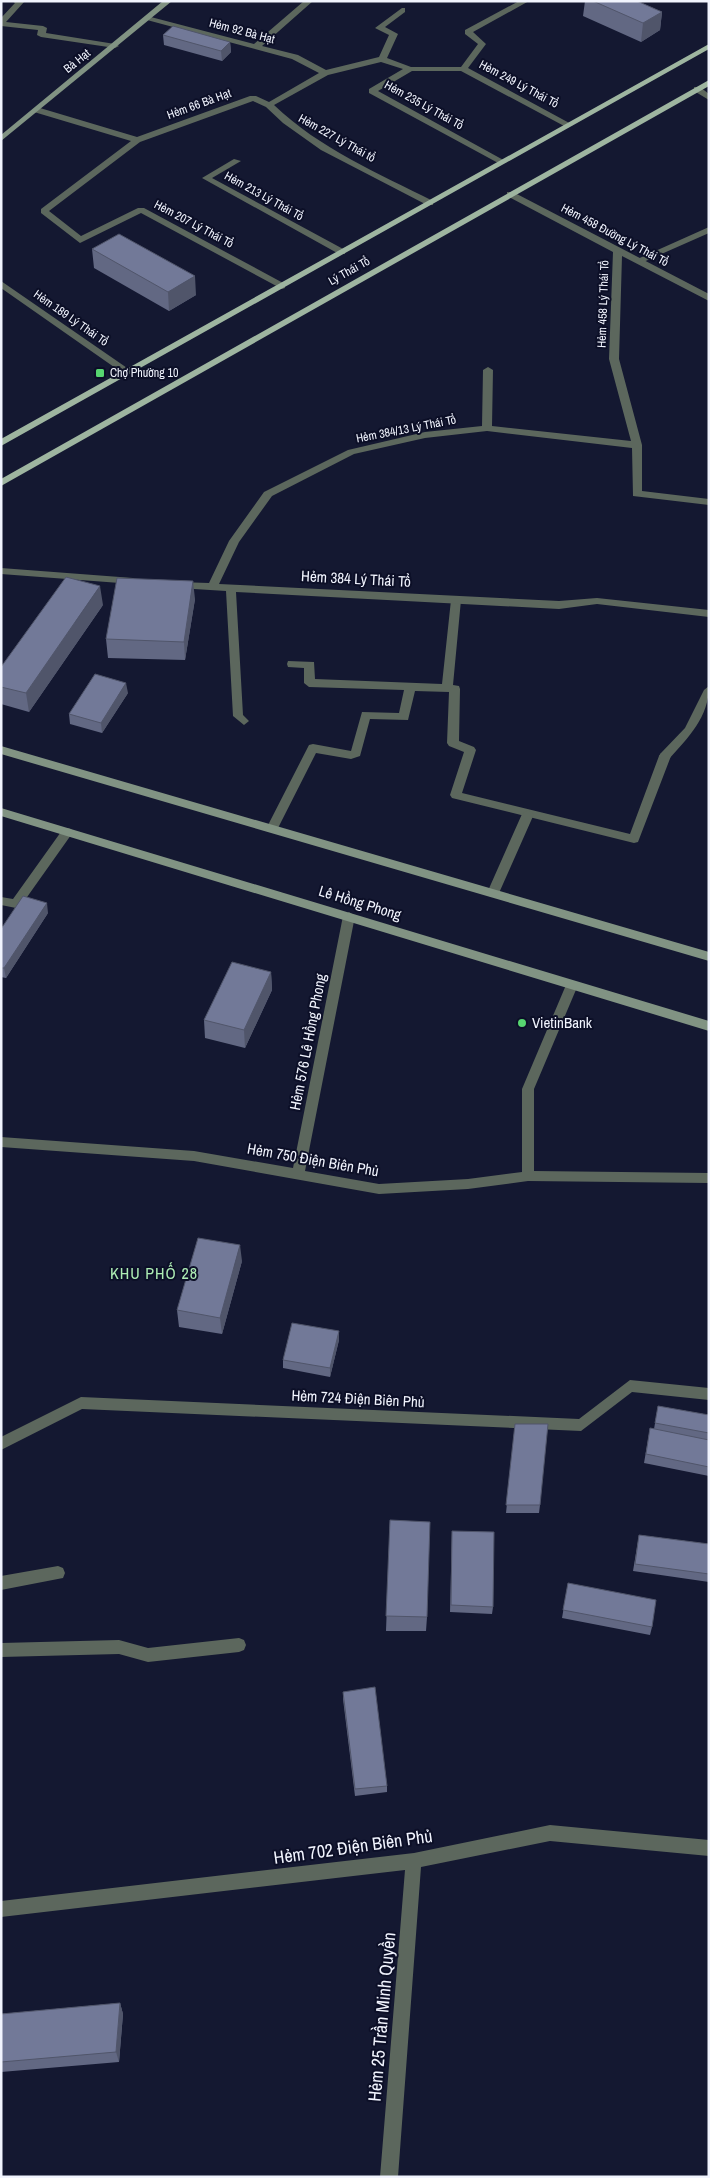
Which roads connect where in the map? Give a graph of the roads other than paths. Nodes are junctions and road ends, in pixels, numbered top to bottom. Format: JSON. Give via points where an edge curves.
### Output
{"nodes":[{"id":1,"x":16,"y":1,"type":"edge"},
{"id":2,"x":168,"y":1,"type":"edge"},
{"id":3,"x":310,"y":1,"type":"edge"},
{"id":4,"x":525,"y":1,"type":"edge"},
{"id":5,"x":402,"y":10,"type":"dead end"},
{"id":6,"x":150,"y":18,"type":"junction"},
{"id":7,"x":1,"y":24,"type":"edge"},
{"id":8,"x":115,"y":46,"type":"junction"},
{"id":9,"x":709,"y":46,"type":"edge"},
{"id":10,"x":255,"y":47,"type":"junction"},
{"id":11,"x":382,"y":59,"type":"junction"},
{"id":12,"x":410,"y":69,"type":"junction"},
{"id":13,"x":463,"y":69,"type":"junction"},
{"id":14,"x":325,"y":73,"type":"junction"},
{"id":15,"x":709,"y":82,"type":"edge"},
{"id":16,"x":697,"y":88,"type":"junction"},
{"id":17,"x":709,"y":98,"type":"edge"},
{"id":18,"x":269,"y":105,"type":"junction"},
{"id":19,"x":37,"y":110,"type":"junction"},
{"id":20,"x":569,"y":125,"type":"junction"},
{"id":21,"x":1,"y":139,"type":"edge"},
{"id":22,"x":137,"y":140,"type":"junction"},
{"id":23,"x":237,"y":161,"type":"dead end"},
{"id":24,"x":502,"y":162,"type":"junction"},
{"id":25,"x":510,"y":194,"type":"junction"},
{"id":26,"x":430,"y":203,"type":"junction"},
{"id":27,"x":44,"y":211,"type":"joint"},
{"id":28,"x":709,"y":230,"type":"edge"},
{"id":29,"x":618,"y":250,"type":"junction"},
{"id":30,"x":342,"y":252,"type":"junction"},
{"id":31,"x":638,"y":261,"type":"junction"},
{"id":32,"x":1,"y":284,"type":"edge"},
{"id":33,"x":282,"y":286,"type":"junction"},
{"id":34,"x":709,"y":298,"type":"edge"},
{"id":35,"x":488,"y":370,"type":"dead end"},
{"id":36,"x":127,"y":372,"type":"junction"},
{"id":37,"x":488,"y":428,"type":"junction"},
{"id":38,"x":1,"y":443,"type":"edge"},
{"id":39,"x":637,"y":445,"type":"junction"},
{"id":40,"x":1,"y":483,"type":"edge"},
{"id":41,"x":709,"y":502,"type":"edge"},
{"id":42,"x":1,"y":571,"type":"edge"},
{"id":43,"x":145,"y":582,"type":"edge"},
{"id":44,"x":164,"y":584,"type":"edge"},
{"id":45,"x":212,"y":587,"type":"junction"},
{"id":46,"x":231,"y":588,"type":"junction"},
{"id":47,"x":456,"y":600,"type":"junction"},
{"id":48,"x":709,"y":614,"type":"edge"},
{"id":49,"x":292,"y":664,"type":"dead end"},
{"id":50,"x":410,"y":686,"type":"junction"},
{"id":51,"x":447,"y":688,"type":"junction"},
{"id":52,"x":709,"y":690,"type":"edge"},
{"id":53,"x":244,"y":721,"type":"dead end"},
{"id":54,"x":1,"y":750,"type":"edge"},
{"id":55,"x":1,"y":812,"type":"edge"},
{"id":56,"x":528,"y":814,"type":"junction"},
{"id":57,"x":272,"y":829,"type":"junction"},
{"id":58,"x":66,"y":832,"type":"junction"},
{"id":59,"x":492,"y":892,"type":"junction"},
{"id":60,"x":1,"y":902,"type":"edge"},
{"id":61,"x":349,"y":916,"type":"junction"},
{"id":62,"x":709,"y":957,"type":"edge"},
{"id":63,"x":572,"y":985,"type":"junction"},
{"id":64,"x":709,"y":1026,"type":"edge"},
{"id":65,"x":1,"y":1142,"type":"edge"},
{"id":66,"x":298,"y":1174,"type":"junction"},
{"id":67,"x":528,"y":1176,"type":"junction"},
{"id":68,"x":709,"y":1178,"type":"edge"},
{"id":69,"x":709,"y":1394,"type":"edge"},
{"id":70,"x":1,"y":1444,"type":"edge"},
{"id":71,"x":58,"y":1573,"type":"dead end"},
{"id":72,"x":1,"y":1583,"type":"edge"},
{"id":73,"x":239,"y":1644,"type":"dead end"},
{"id":74,"x":1,"y":1650,"type":"edge"},
{"id":75,"x":709,"y":1848,"type":"edge"},
{"id":76,"x":414,"y":1861,"type":"junction"},
{"id":77,"x":1,"y":1909,"type":"edge"},
{"id":78,"x":389,"y":2177,"type":"edge"}],
"edges":[{"from":1,"to":7,"type":"street","via":[[20,2]]},
{"from":2,"to":6,"type":"main road","name":"Bà Hạt"},
{"from":3,"to":10,"type":"street"},
{"from":4,"to":13,"type":"street","via":[[468,32],[482,44]]},
{"from":5,"to":11,"type":"street","via":[[378,28],[394,34]]},
{"from":6,"to":8,"type":"main road","name":"Bà Hạt"},
{"from":6,"to":10,"type":"street","name":"Hẻm 92 Bà Hạt"},
{"from":7,"to":8,"type":"street","via":[[43,28],[41,34]]},
{"from":8,"to":19,"type":"main road","name":"Bà Hạt"},
{"from":9,"to":20,"type":"main road","name":"Lý Thái Tổ"},
{"from":10,"to":14,"type":"street","name":"Hẻm 92 Bà Hạt","via":[[295,57]]},
{"from":11,"to":12,"type":"street","name":"Hẻm 249 Lý Thái Tổ"},
{"from":11,"to":14,"type":"street","name":"Hẻm 227 Lý Thái tổ"},
{"from":12,"to":13,"type":"street","name":"Hẻm 249 Lý Thái Tổ"},
{"from":12,"to":24,"type":"street","name":"Hẻm 235 Lý Thái Tổ","via":[[372,91]]},
{"from":13,"to":20,"type":"street","name":"Hẻm 249 Lý Thái Tổ"},
{"from":14,"to":18,"type":"street","name":"Hẻm 227 Lý Thái tổ"},
{"from":15,"to":16,"type":"main road","name":"Lý Thái Tổ"},
{"from":16,"to":17,"type":"street"},
{"from":16,"to":25,"type":"main road","name":"Lý Thái Tổ"},
{"from":18,"to":22,"type":"street","name":"Hẻm 66 Bà Hạt","via":[[253,98]]},
{"from":18,"to":26,"type":"street","name":"Hẻm 227 Lý Thái tổ","via":[[287,124],[316,143]]},
{"from":19,"to":21,"type":"main road","name":"Bà Hạt"},
{"from":19,"to":22,"type":"street"},
{"from":20,"to":24,"type":"main road","name":"Lý Thái Tổ"},
{"from":22,"to":27,"type":"street","name":"Hẻm 66 Bà Hạt"},
{"from":23,"to":30,"type":"street","name":"Hẻm 213 Lý Thái Tổ","via":[[206,178]]},
{"from":24,"to":26,"type":"main road","name":"Lý Thái Tổ"},
{"from":25,"to":29,"type":"street","name":"Hẻm 458 Đường Lý Thái Tổ"},
{"from":25,"to":40,"type":"main road","name":"Lý Thái Tổ"},
{"from":26,"to":30,"type":"main road","name":"Lý Thái Tổ"},
{"from":27,"to":33,"type":"street","name":"Hẻm 207 Lý Thái Tổ","via":[[80,240],[142,210]]},
{"from":28,"to":31,"type":"street"},
{"from":29,"to":31,"type":"street","name":"Hẻm 458 Đường Lý Thái Tổ"},
{"from":29,"to":39,"type":"street","name":"Hẻm 458 Lý Thái Tổ","via":[[614,358]]},
{"from":30,"to":33,"type":"main road","name":"Lý Thái Tổ"},
{"from":31,"to":34,"type":"street","name":"Hẻm 458 Đường Lý Thái Tổ"},
{"from":32,"to":36,"type":"street","name":"Hẻm 189 Lý Thái Tổ"},
{"from":33,"to":36,"type":"main road","name":"Lý Thái Tổ"},
{"from":35,"to":37,"type":"street"},
{"from":36,"to":38,"type":"main road","name":"Lý Thái Tổ"},
{"from":37,"to":39,"type":"street","name":"Hẻm 384/13 Lý Thái Tổ"},
{"from":37,"to":45,"type":"street","name":"Hẻm 384/13 Lý Thái Tổ","via":[[425,435],[351,452],[268,494],[234,542]]},
{"from":39,"to":41,"type":"street","name":"Hẻm 458 Lý Thái Tổ","via":[[637,494]]},
{"from":42,"to":43,"type":"street"},
{"from":44,"to":45,"type":"street","name":"Hẻm 384 Lý Thái Tổ"},
{"from":45,"to":46,"type":"street","name":"Hẻm 384 Lý Thái Tổ"},
{"from":46,"to":47,"type":"street","name":"Hẻm 384 Lý Thái Tổ"},
{"from":46,"to":53,"type":"street","via":[[238,716]]},
{"from":47,"to":48,"type":"street","name":"Hẻm 384 Lý Thái Tổ","via":[[559,605],[597,601]]},
{"from":47,"to":51,"type":"street"},
{"from":49,"to":50,"type":"street","via":[[310,665],[309,683]]},
{"from":50,"to":51,"type":"street"},
{"from":50,"to":57,"type":"street","via":[[404,717],[366,715],[356,753],[351,755],[313,748]]},
{"from":51,"to":56,"type":"street","via":[[456,689],[453,743],[470,750],[456,795]]},
{"from":52,"to":56,"type":"street","via":[[689,730],[665,756],[634,839]]},
{"from":54,"to":57,"type":"main road"},
{"from":55,"to":58,"type":"main road","name":"Lê Hồng Phong"},
{"from":56,"to":59,"type":"street"},
{"from":57,"to":59,"type":"main road"},
{"from":58,"to":60,"type":"street","via":[[16,904]]},
{"from":58,"to":61,"type":"main road","name":"Lê Hồng Phong"},
{"from":59,"to":62,"type":"main road"},
{"from":61,"to":63,"type":"main road","name":"Lê Hồng Phong"},
{"from":61,"to":66,"type":"street","name":"Hẻm 576 Lê Hồng Phong"},
{"from":63,"to":64,"type":"main road","name":"Lê Hồng Phong"},
{"from":63,"to":67,"type":"street","via":[[528,1089]]},
{"from":65,"to":66,"type":"street","name":"Hẻm 750 Điện Biên Phủ","via":[[194,1156]]},
{"from":66,"to":67,"type":"street","name":"Hẻm 750 Điện Biên Phủ","via":[[379,1189],[468,1184]]},
{"from":67,"to":68,"type":"street","name":"Hẻm 750 Điện Biên Phủ"},
{"from":69,"to":70,"type":"street","name":"Hẻm 724 Điện Biên Phủ","via":[[630,1386],[581,1425],[81,1403]]},
{"from":71,"to":72,"type":"street"},
{"from":73,"to":74,"type":"street","via":[[148,1655],[119,1647]]},
{"from":75,"to":76,"type":"street","name":"Hẻm 702 Điện Biên Phủ","via":[[550,1833]]},
{"from":76,"to":77,"type":"street","name":"Hẻm 702 Điện Biên Phủ"},
{"from":76,"to":78,"type":"street","name":"Hẻm 25 Trần Minh Quyền"}]}
